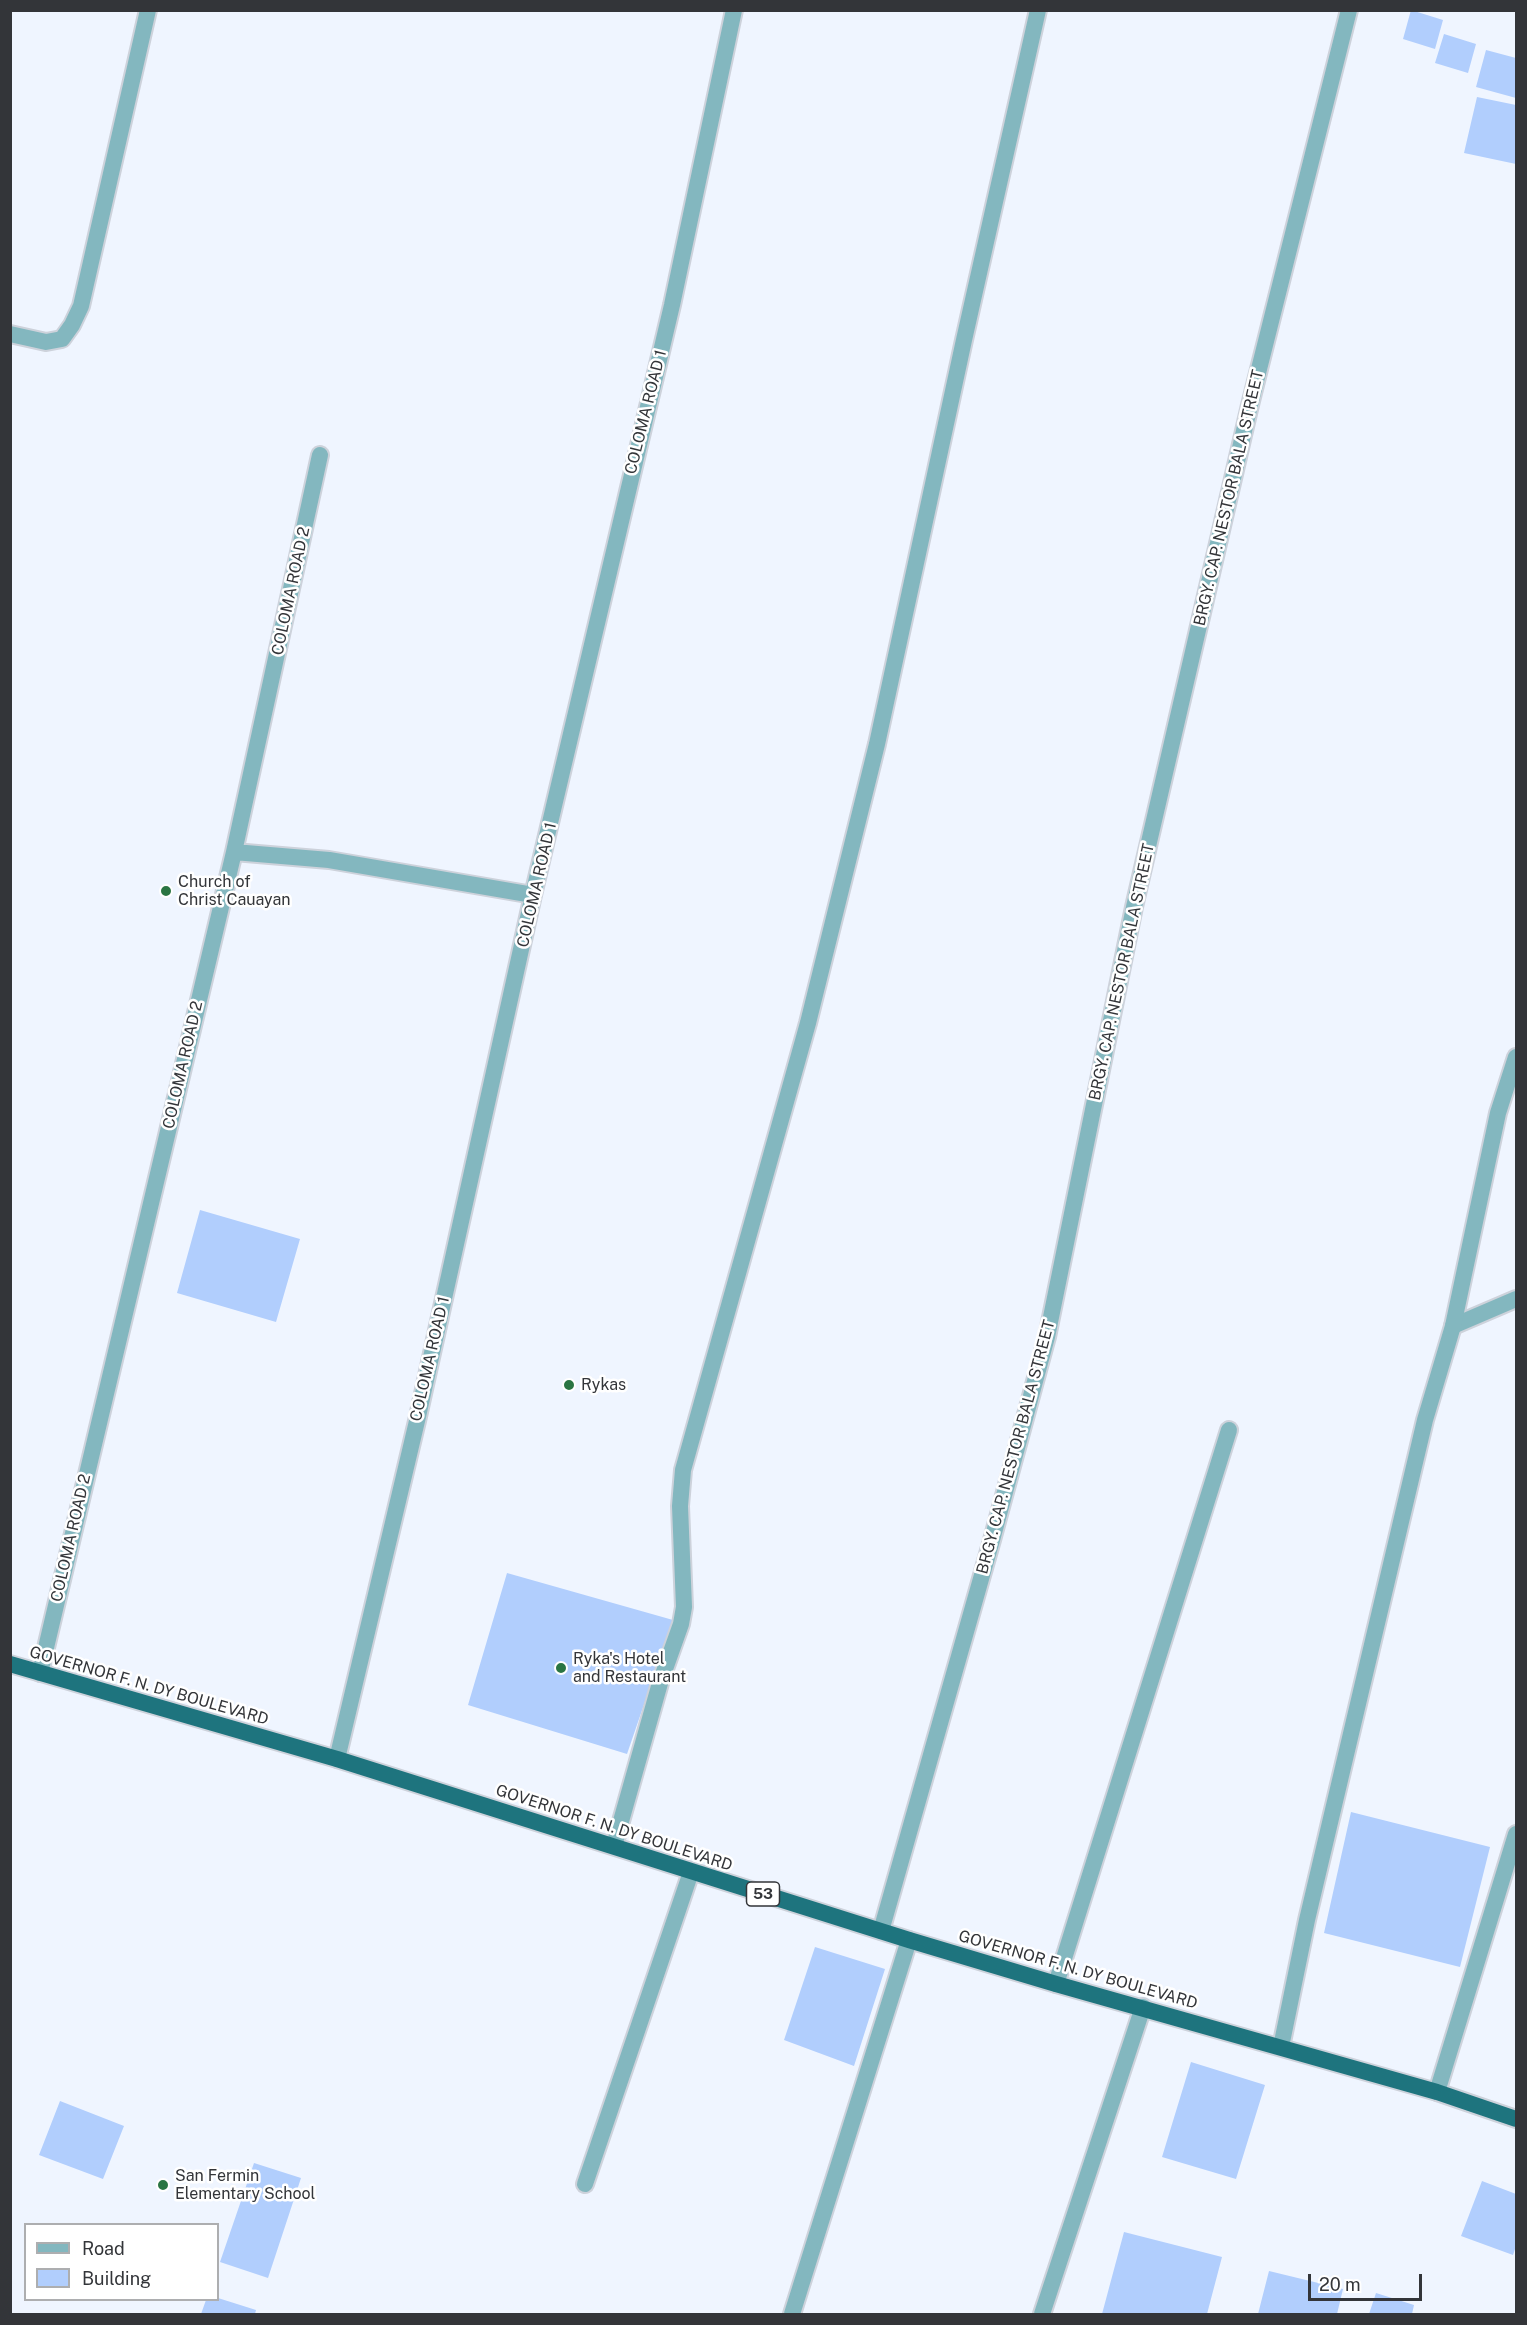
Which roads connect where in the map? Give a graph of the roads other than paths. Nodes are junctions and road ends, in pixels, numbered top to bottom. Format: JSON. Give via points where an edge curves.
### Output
{"nodes":[{"id":1,"x":148,"y":10,"type":"edge"},
{"id":2,"x":734,"y":10,"type":"edge"},
{"id":3,"x":1038,"y":10,"type":"edge"},
{"id":4,"x":1349,"y":10,"type":"edge"},
{"id":5,"x":10,"y":334,"type":"edge"},
{"id":6,"x":320,"y":455,"type":"dead end"},
{"id":7,"x":234,"y":852,"type":"junction"},
{"id":8,"x":534,"y":896,"type":"junction"},
{"id":9,"x":1516,"y":1057,"type":"edge"},
{"id":10,"x":1516,"y":1299,"type":"edge"},
{"id":11,"x":1453,"y":1326,"type":"junction"},
{"id":12,"x":1229,"y":1430,"type":"dead end"},
{"id":13,"x":10,"y":1664,"type":"edge"},
{"id":14,"x":40,"y":1673,"type":"junction"},
{"id":15,"x":337,"y":1759,"type":"junction"},
{"id":16,"x":1516,"y":1834,"type":"edge"},
{"id":17,"x":614,"y":1846,"type":"junction"},
{"id":18,"x":691,"y":1872,"type":"junction"},
{"id":19,"x":880,"y":1930,"type":"junction"},
{"id":20,"x":909,"y":1940,"type":"junction"},
{"id":21,"x":1056,"y":1984,"type":"junction"},
{"id":22,"x":1143,"y":2007,"type":"junction"},
{"id":23,"x":1281,"y":2047,"type":"junction"},
{"id":24,"x":1437,"y":2092,"type":"junction"},
{"id":25,"x":1516,"y":2119,"type":"edge"},
{"id":26,"x":585,"y":2184,"type":"dead end"},
{"id":27,"x":792,"y":2314,"type":"edge"},
{"id":28,"x":1042,"y":2314,"type":"edge"}],
"edges":[{"from":1,"to":5,"type":"street","via":[[81,306],[62,339],[46,342]]},
{"from":2,"to":8,"type":"street","name":"COLOMA ROAD 1","via":[[672,305]]},
{"from":3,"to":17,"type":"street","via":[[878,744],[808,1023],[683,1470],[681,1624],[660,1683]]},
{"from":4,"to":19,"type":"street","name":"BRGY. CAP. NESTOR BALA STREET","via":[[1250,405],[1134,907],[1047,1337]]},
{"from":6,"to":7,"type":"street","name":"COLOMA ROAD 2"},
{"from":7,"to":8,"type":"street","via":[[329,860]]},
{"from":7,"to":14,"type":"street","name":"COLOMA ROAD 2"},
{"from":8,"to":15,"type":"street","name":"COLOMA ROAD 1"},
{"from":9,"to":11,"type":"street","via":[[1498,1113]]},
{"from":10,"to":11,"type":"street"},
{"from":11,"to":23,"type":"street","via":[[1419,1443]]},
{"from":12,"to":21,"type":"street"},
{"from":13,"to":14,"type":"highway","name":"GOVERNOR F. N. DY BOULEVARD","number":"53"},
{"from":14,"to":15,"type":"highway","name":"GOVERNOR F. N. DY BOULEVARD","number":"53"},
{"from":15,"to":17,"type":"highway","name":"GOVERNOR F. N. DY BOULEVARD","number":"53"},
{"from":16,"to":24,"type":"street"},
{"from":17,"to":18,"type":"highway","name":"GOVERNOR F. N. DY BOULEVARD","number":"53"},
{"from":18,"to":19,"type":"highway","name":"GOVERNOR F. N. DY BOULEVARD","number":"53"},
{"from":18,"to":26,"type":"street"},
{"from":19,"to":20,"type":"highway","name":"GOVERNOR F. N. DY BOULEVARD","number":"53"},
{"from":20,"to":21,"type":"highway","name":"GOVERNOR F. N. DY BOULEVARD","number":"53"},
{"from":20,"to":27,"type":"street"},
{"from":21,"to":22,"type":"highway","name":"GOVERNOR F. N. DY BOULEVARD","number":"53"},
{"from":22,"to":23,"type":"highway","name":"GOVERNOR F. N. DY BOULEVARD","number":"53"},
{"from":22,"to":28,"type":"street"},
{"from":23,"to":24,"type":"highway","name":"GOVERNOR F. N. DY BOULEVARD","number":"53"},
{"from":24,"to":25,"type":"highway","name":"GOVERNOR F. N. DY BOULEVARD","number":"53"}]}
